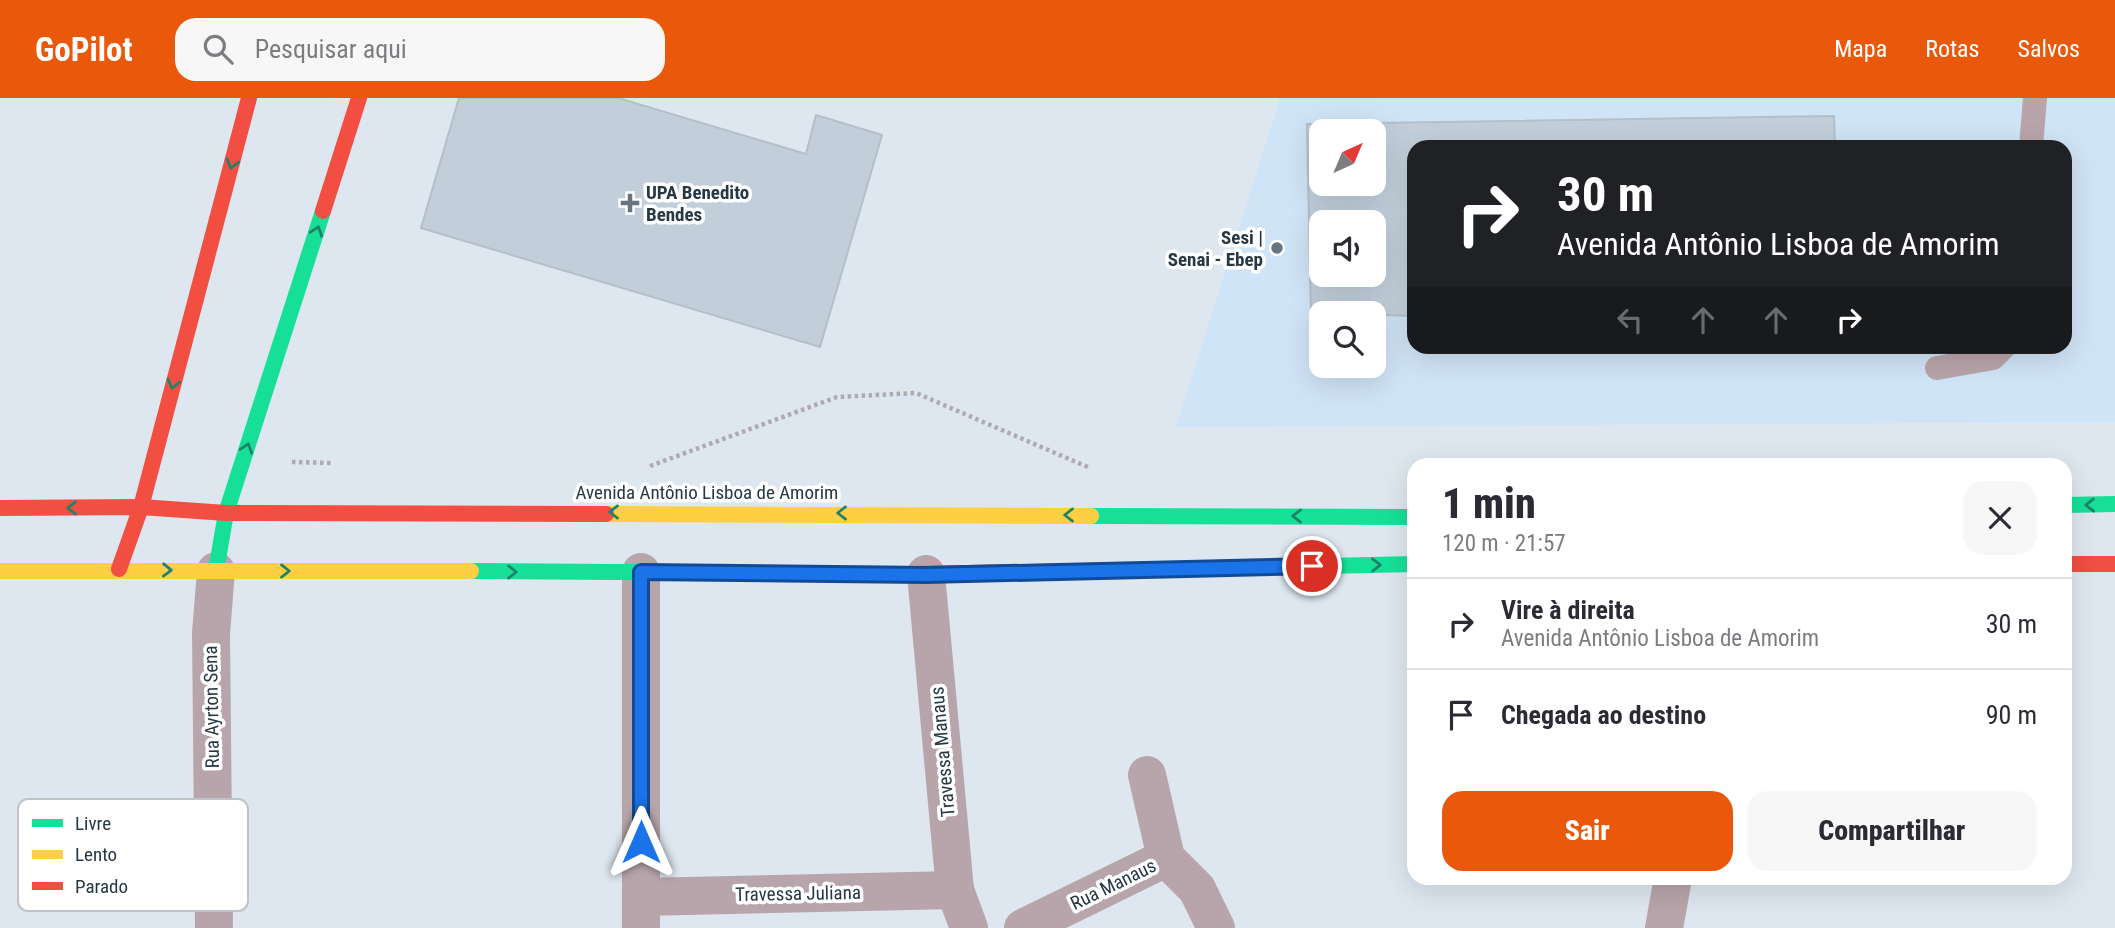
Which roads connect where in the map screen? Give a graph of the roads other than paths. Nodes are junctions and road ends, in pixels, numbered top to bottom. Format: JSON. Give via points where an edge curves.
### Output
{"nodes":[{"id":1,"x":249,"y":98,"type":"edge"},
{"id":2,"x":359,"y":98,"type":"edge"},
{"id":3,"x":2035,"y":98,"type":"edge"},
{"id":4,"x":2032,"y":140,"type":"edge"},
{"id":5,"x":1997,"y":354,"type":"edge"},
{"id":6,"x":1937,"y":368,"type":"dead end"},
{"id":7,"x":2115,"y":504,"type":"edge"},
{"id":8,"x":2072,"y":505,"type":"edge"},
{"id":9,"x":141,"y":507,"type":"junction"},
{"id":10,"x":0,"y":508,"type":"edge"},
{"id":11,"x":226,"y":513,"type":"junction"},
{"id":12,"x":1407,"y":517,"type":"edge"},
{"id":13,"x":1407,"y":564,"type":"edge"},
{"id":14,"x":2072,"y":564,"type":"edge"},
{"id":15,"x":2115,"y":565,"type":"edge"},
{"id":16,"x":119,"y":569,"type":"junction"},
{"id":17,"x":216,"y":571,"type":"junction"},
{"id":18,"x":0,"y":572,"type":"edge"},
{"id":19,"x":641,"y":572,"type":"junction"},
{"id":20,"x":926,"y":575,"type":"junction"},
{"id":21,"x":1147,"y":775,"type":"dead end"},
{"id":22,"x":213,"y":799,"type":"edge"},
{"id":23,"x":1166,"y":858,"type":"junction"},
{"id":24,"x":1672,"y":885,"type":"edge"},
{"id":25,"x":955,"y":890,"type":"junction"},
{"id":26,"x":641,"y":912,"type":"edge"},
{"id":27,"x":969,"y":928,"type":"edge"},
{"id":28,"x":1023,"y":928,"type":"edge"},
{"id":29,"x":1216,"y":928,"type":"edge"},
{"id":30,"x":1664,"y":928,"type":"edge"}],
"edges":[{"from":1,"to":9,"type":"main road","one_way":true},
{"from":11,"to":2,"type":"main road","one_way":true},
{"from":3,"to":4,"type":"lane"},
{"from":5,"to":6,"type":"lane"},
{"from":7,"to":8,"type":"main road","one_way":true},
{"from":9,"to":10,"type":"main road","name":"Avenida Antônio Lisboa de Amorim","one_way":true},
{"from":9,"to":11,"type":"main road","name":"Avenida Antônio Lisboa de Amorim"},
{"from":9,"to":16,"type":"main road"},
{"from":12,"to":11,"type":"main road","name":"Avenida Antônio Lisboa de Amorim","one_way":true},
{"from":11,"to":17,"type":"main road"},
{"from":20,"to":13,"type":"main road","one_way":true},
{"from":14,"to":15,"type":"main road"},
{"from":16,"to":17,"type":"main road","one_way":true},
{"from":16,"to":18,"type":"main road"},
{"from":17,"to":19,"type":"main road","one_way":true},
{"from":17,"to":22,"type":"street","name":"Rua Ayrton Sena","via":[[211,633]]},
{"from":19,"to":20,"type":"main road"},
{"from":19,"to":26,"type":"street","name":"Travessa Juliana"},
{"from":20,"to":25,"type":"street","name":"Travessa Manaus"},
{"from":21,"to":23,"type":"street"},
{"from":23,"to":28,"type":"street","name":"Rua Manaus"},
{"from":23,"to":29,"type":"street","via":[[1197,889]]},
{"from":24,"to":30,"type":"street"},
{"from":25,"to":26,"type":"street","name":"Travessa Juliana"},
{"from":25,"to":27,"type":"street","name":"Travessa Manaus"}]}
